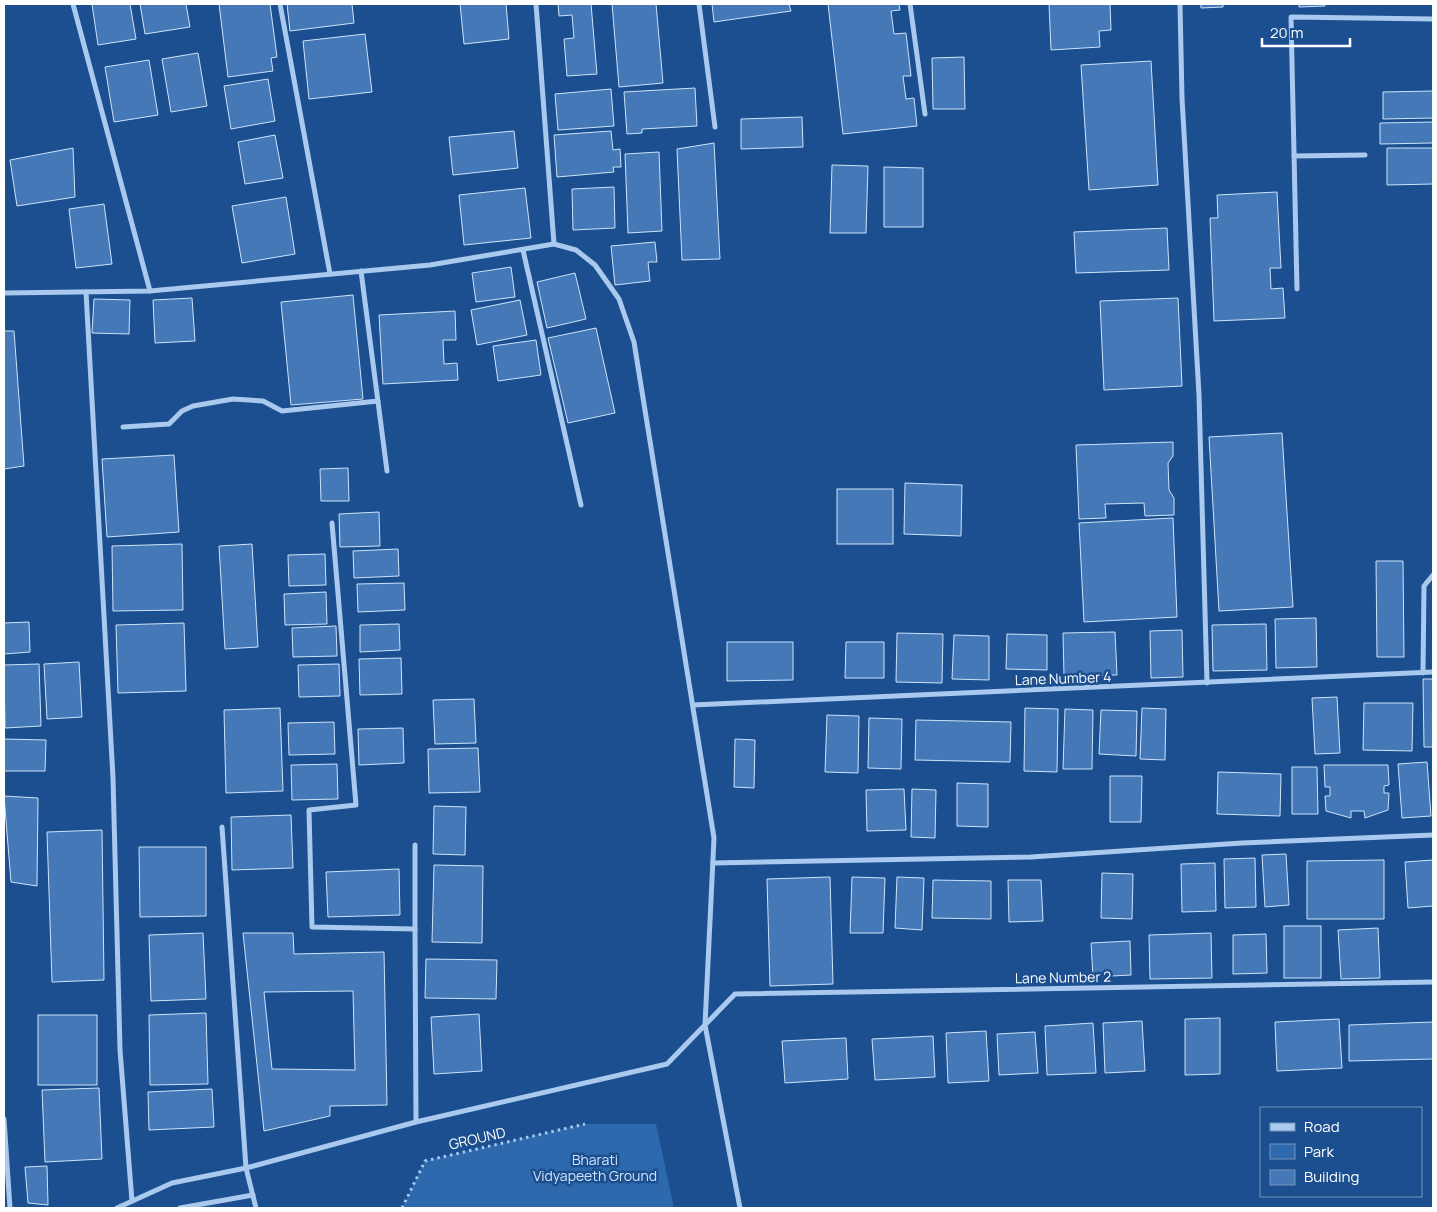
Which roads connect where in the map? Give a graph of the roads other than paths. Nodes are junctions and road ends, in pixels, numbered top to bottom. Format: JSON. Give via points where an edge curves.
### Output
{"nodes":[{"id":1,"x":73,"y":4,"type":"edge"},
{"id":2,"x":280,"y":4,"type":"edge"},
{"id":3,"x":536,"y":4,"type":"edge"},
{"id":4,"x":699,"y":4,"type":"edge"},
{"id":5,"x":910,"y":4,"type":"edge"},
{"id":6,"x":1180,"y":4,"type":"edge"},
{"id":7,"x":1433,"y":19,"type":"edge"},
{"id":8,"x":925,"y":114,"type":"dead end"},
{"id":9,"x":716,"y":127,"type":"dead end"},
{"id":10,"x":1365,"y":155,"type":"dead end"},
{"id":11,"x":1294,"y":156,"type":"junction"},
{"id":12,"x":554,"y":244,"type":"junction"},
{"id":13,"x":523,"y":250,"type":"junction"},
{"id":14,"x":362,"y":271,"type":"junction"},
{"id":15,"x":330,"y":274,"type":"junction"},
{"id":16,"x":1297,"y":289,"type":"dead end"},
{"id":17,"x":150,"y":290,"type":"junction"},
{"id":18,"x":86,"y":292,"type":"junction"},
{"id":19,"x":4,"y":293,"type":"edge"},
{"id":20,"x":378,"y":401,"type":"junction"},
{"id":21,"x":123,"y":427,"type":"dead end"},
{"id":22,"x":387,"y":470,"type":"dead end"},
{"id":23,"x":581,"y":505,"type":"dead end"},
{"id":24,"x":332,"y":523,"type":"dead end"},
{"id":25,"x":1433,"y":575,"type":"edge"},
{"id":26,"x":1433,"y":672,"type":"edge"},
{"id":27,"x":1424,"y":673,"type":"junction"},
{"id":28,"x":1207,"y":684,"type":"junction"},
{"id":29,"x":693,"y":705,"type":"junction"},
{"id":30,"x":222,"y":827,"type":"dead end"},
{"id":31,"x":1433,"y":835,"type":"edge"},
{"id":32,"x":415,"y":845,"type":"dead end"},
{"id":33,"x":713,"y":863,"type":"junction"},
{"id":34,"x":415,"y":928,"type":"junction"},
{"id":35,"x":1433,"y":982,"type":"edge"},
{"id":36,"x":705,"y":1025,"type":"junction"},
{"id":37,"x":4,"y":1119,"type":"edge"},
{"id":38,"x":416,"y":1122,"type":"junction"},
{"id":39,"x":246,"y":1168,"type":"junction"},
{"id":40,"x":253,"y":1195,"type":"junction"},
{"id":41,"x":132,"y":1201,"type":"junction"},
{"id":42,"x":10,"y":1208,"type":"edge"},
{"id":43,"x":118,"y":1208,"type":"edge"},
{"id":44,"x":180,"y":1208,"type":"edge"},
{"id":45,"x":256,"y":1208,"type":"edge"},
{"id":46,"x":740,"y":1208,"type":"edge"}],
"edges":[{"from":1,"to":17,"type":"street"},
{"from":2,"to":15,"type":"street"},
{"from":3,"to":12,"type":"street"},
{"from":4,"to":9,"type":"street"},
{"from":5,"to":8,"type":"street"},
{"from":6,"to":28,"type":"street"},
{"from":7,"to":11,"type":"street","via":[[1291,17]]},
{"from":10,"to":11,"type":"street"},
{"from":11,"to":16,"type":"street"},
{"from":12,"to":13,"type":"street"},
{"from":12,"to":29,"type":"street","via":[[576,250],[595,265],[619,299],[634,342]]},
{"from":13,"to":14,"type":"street","via":[[430,265]]},
{"from":13,"to":23,"type":"street"},
{"from":14,"to":15,"type":"street"},
{"from":14,"to":20,"type":"street"},
{"from":15,"to":17,"type":"street"},
{"from":17,"to":18,"type":"street"},
{"from":18,"to":19,"type":"street"},
{"from":18,"to":41,"type":"street","via":[[113,778],[120,1050]]},
{"from":20,"to":21,"type":"street","via":[[282,411],[263,401],[233,399],[193,406],[182,411],[169,424]]},
{"from":20,"to":22,"type":"street"},
{"from":24,"to":34,"type":"street","via":[[356,805],[309,810],[312,927]]},
{"from":25,"to":27,"type":"street","via":[[1424,586]]},
{"from":26,"to":27,"type":"street","name":"Lane Number 4"},
{"from":27,"to":28,"type":"street","name":"Lane Number 4"},
{"from":28,"to":29,"type":"street","name":"Lane Number 4"},
{"from":29,"to":33,"type":"street","via":[[714,838]]},
{"from":30,"to":39,"type":"street"},
{"from":31,"to":33,"type":"street","via":[[1031,857]]},
{"from":32,"to":34,"type":"street"},
{"from":33,"to":36,"type":"street"},
{"from":34,"to":38,"type":"street"},
{"from":35,"to":36,"type":"street","name":"Lane Number 2","via":[[735,994]]},
{"from":36,"to":38,"type":"street","name":"Lane Number 2","via":[[667,1064]]},
{"from":36,"to":46,"type":"street"},
{"from":37,"to":42,"type":"street"},
{"from":38,"to":39,"type":"street","name":"Lane Number 2"},
{"from":39,"to":40,"type":"street"},
{"from":39,"to":41,"type":"street","name":"Lane Number 2","via":[[172,1183]]},
{"from":40,"to":44,"type":"street"},
{"from":40,"to":45,"type":"street"},
{"from":41,"to":43,"type":"street","name":"Lane Number 2"}]}
